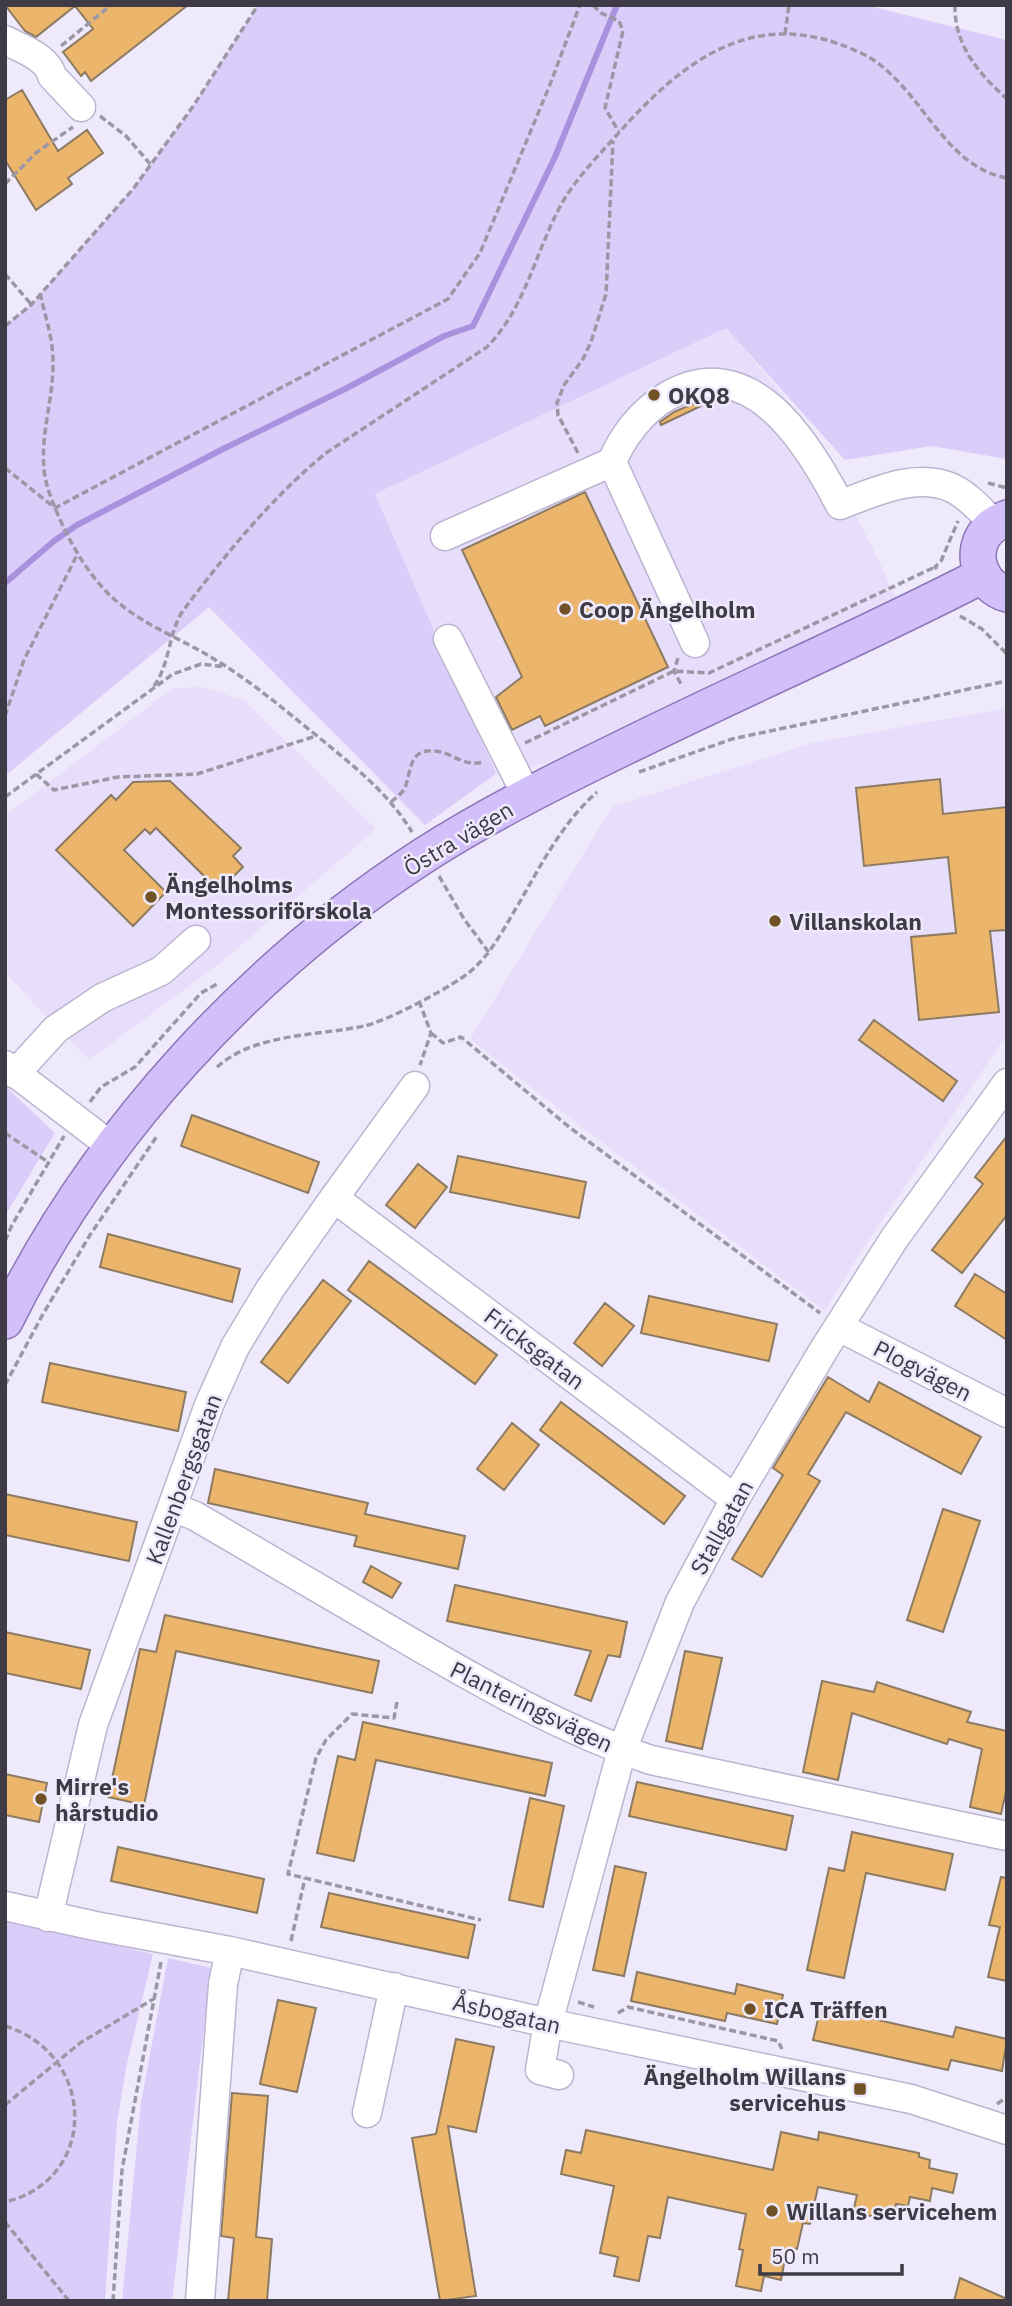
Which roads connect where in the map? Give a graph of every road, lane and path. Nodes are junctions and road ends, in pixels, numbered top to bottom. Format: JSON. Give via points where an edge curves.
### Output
{"nodes":[{"id":1,"x":111,"y":5,"type":"edge"},
{"id":2,"x":258,"y":5,"type":"edge"},
{"id":3,"x":580,"y":5,"type":"edge"},
{"id":4,"x":593,"y":5,"type":"edge"},
{"id":5,"x":789,"y":5,"type":"edge"},
{"id":6,"x":955,"y":5,"type":"edge"},
{"id":7,"x":785,"y":34,"type":"junction"},
{"id":8,"x":5,"y":40,"type":"edge"},
{"id":9,"x":43,"y":61,"type":"junction"},
{"id":10,"x":1007,"y":99,"type":"edge"},
{"id":11,"x":78,"y":116,"type":"junction"},
{"id":12,"x":619,"y":132,"type":"junction"},
{"id":13,"x":613,"y":139,"type":"junction"},
{"id":14,"x":151,"y":165,"type":"junction"},
{"id":15,"x":1007,"y":178,"type":"edge"},
{"id":16,"x":5,"y":184,"type":"edge"},
{"id":17,"x":5,"y":274,"type":"edge"},
{"id":18,"x":40,"y":293,"type":"junction"},
{"id":19,"x":31,"y":305,"type":"junction"},
{"id":20,"x":5,"y":326,"type":"edge"},
{"id":21,"x":600,"y":467,"type":"junction"},
{"id":22,"x":5,"y":468,"type":"edge"},
{"id":23,"x":55,"y":508,"type":"junction"},
{"id":24,"x":1001,"y":521,"type":"edge"},
{"id":25,"x":445,"y":536,"type":"dead end"},
{"id":26,"x":78,"y":553,"type":"junction"},
{"id":27,"x":935,"y":567,"type":"dead end"},
{"id":28,"x":995,"y":585,"type":"edge"},
{"id":29,"x":172,"y":636,"type":"junction"},
{"id":30,"x":448,"y":639,"type":"dead end"},
{"id":31,"x":695,"y":643,"type":"dead end"},
{"id":32,"x":227,"y":667,"type":"junction"},
{"id":33,"x":1007,"y":681,"type":"edge"},
{"id":34,"x":154,"y":686,"type":"junction"},
{"id":35,"x":5,"y":716,"type":"edge"},
{"id":36,"x":316,"y":736,"type":"junction"},
{"id":37,"x":505,"y":753,"type":"junction"},
{"id":38,"x":636,"y":773,"type":"dead end"},
{"id":39,"x":36,"y":774,"type":"junction"},
{"id":40,"x":597,"y":792,"type":"dead end"},
{"id":41,"x":527,"y":796,"type":"junction"},
{"id":42,"x":5,"y":797,"type":"edge"},
{"id":43,"x":391,"y":802,"type":"junction"},
{"id":44,"x":412,"y":832,"type":"dead end"},
{"id":45,"x":433,"y":866,"type":"dead end"},
{"id":46,"x":196,"y":940,"type":"dead end"},
{"id":47,"x":489,"y":954,"type":"junction"},
{"id":48,"x":419,"y":1001,"type":"junction"},
{"id":49,"x":431,"y":1033,"type":"junction"},
{"id":50,"x":10,"y":1070,"type":"edge"},
{"id":51,"x":211,"y":1073,"type":"dead end"},
{"id":52,"x":1007,"y":1083,"type":"edge"},
{"id":53,"x":415,"y":1086,"type":"joint"},
{"id":54,"x":75,"y":1120,"type":"junction"},
{"id":55,"x":5,"y":1133,"type":"edge"},
{"id":56,"x":159,"y":1133,"type":"dead end"},
{"id":57,"x":111,"y":1146,"type":"junction"},
{"id":58,"x":48,"y":1162,"type":"junction"},
{"id":59,"x":334,"y":1198,"type":"junction"},
{"id":60,"x":5,"y":1241,"type":"edge"},
{"id":61,"x":5,"y":1321,"type":"edge"},
{"id":62,"x":839,"y":1327,"type":"junction"},
{"id":63,"x":5,"y":1385,"type":"edge"},
{"id":64,"x":1007,"y":1413,"type":"edge"},
{"id":65,"x":736,"y":1499,"type":"junction"},
{"id":66,"x":173,"y":1507,"type":"junction"},
{"id":67,"x":397,"y":1702,"type":"dead end"},
{"id":68,"x":622,"y":1750,"type":"junction"},
{"id":69,"x":1007,"y":1836,"type":"edge"},
{"id":70,"x":305,"y":1878,"type":"junction"},
{"id":71,"x":5,"y":1906,"type":"edge"},
{"id":72,"x":48,"y":1917,"type":"junction"},
{"id":73,"x":481,"y":1920,"type":"dead end"},
{"id":74,"x":165,"y":1939,"type":"junction"},
{"id":75,"x":230,"y":1951,"type":"junction"},
{"id":76,"x":286,"y":1963,"type":"junction"},
{"id":77,"x":394,"y":1987,"type":"junction"},
{"id":78,"x":155,"y":1998,"type":"junction"},
{"id":79,"x":548,"y":2023,"type":"junction"},
{"id":80,"x":5,"y":2026,"type":"edge"},
{"id":81,"x":58,"y":2060,"type":"junction"},
{"id":82,"x":559,"y":2075,"type":"dead end"},
{"id":83,"x":5,"y":2105,"type":"edge"},
{"id":84,"x":367,"y":2113,"type":"dead end"},
{"id":85,"x":1007,"y":2130,"type":"edge"},
{"id":86,"x":5,"y":2202,"type":"edge"},
{"id":87,"x":5,"y":2222,"type":"edge"},
{"id":88,"x":69,"y":2301,"type":"edge"},
{"id":89,"x":113,"y":2301,"type":"edge"},
{"id":90,"x":200,"y":2301,"type":"edge"}],
"edges":[{"from":1,"to":9,"type":"path"},
{"from":2,"to":14,"type":"path"},
{"from":3,"to":23,"type":"path","via":[[480,253],[448,299]]},
{"from":4,"to":12,"type":"path","via":[[619,21],[623,32],[605,108]]},
{"from":5,"to":7,"type":"path"},
{"from":6,"to":10,"type":"path","via":[[958,34],[970,58]]},
{"from":7,"to":12,"type":"path","via":[[750,36],[714,51],[658,93]]},
{"from":7,"to":15,"type":"path","via":[[836,43],[883,66],[960,153],[989,174]]},
{"from":8,"to":9,"type":"street"},
{"from":9,"to":11,"type":"street"},
{"from":11,"to":14,"type":"path","via":[[95,112],[126,136]]},
{"from":11,"to":16,"type":"path"},
{"from":12,"to":13,"type":"path"},
{"from":13,"to":21,"type":"path","via":[[606,294],[591,342],[557,403],[558,415]]},
{"from":13,"to":29,"type":"path","via":[[564,200],[518,305],[497,337],[302,473],[192,599]]},
{"from":14,"to":18,"type":"path"},
{"from":17,"to":19,"type":"path"},
{"from":18,"to":19,"type":"path"},
{"from":18,"to":23,"type":"path","via":[[53,361],[42,465]]},
{"from":19,"to":20,"type":"path"},
{"from":21,"to":24,"type":"street","via":[[660,400],[699,382],[721,383],[751,393],[786,421],[820,467],[840,505],[906,484],[933,483],[954,488]]},
{"from":21,"to":25,"type":"street"},
{"from":21,"to":31,"type":"street"},
{"from":22,"to":23,"type":"path"},
{"from":23,"to":26,"type":"path"},
{"from":24,"to":28,"type":"main road","name":"Östra vägen","via":[[985,534],[979,547],[978,562]]},
{"from":26,"to":29,"type":"path","via":[[113,598]]},
{"from":26,"to":35,"type":"path","via":[[24,660]]},
{"from":27,"to":37,"type":"path","via":[[709,673],[674,671]]},
{"from":28,"to":41,"type":"main road","name":"Östra vägen","via":[[677,721]]},
{"from":29,"to":32,"type":"path"},
{"from":29,"to":34,"type":"path","via":[[165,668]]},
{"from":30,"to":37,"type":"street"},
{"from":32,"to":34,"type":"path","via":[[188,667]]},
{"from":32,"to":36,"type":"path","via":[[265,692]]},
{"from":33,"to":38,"type":"path","via":[[744,736]]},
{"from":34,"to":39,"type":"path"},
{"from":36,"to":39,"type":"path","via":[[197,774],[118,776],[54,790]]},
{"from":36,"to":43,"type":"path"},
{"from":37,"to":41,"type":"street"},
{"from":37,"to":43,"type":"path","via":[[476,764],[436,751],[421,754],[410,765],[405,788]]},
{"from":39,"to":42,"type":"path"},
{"from":40,"to":47,"type":"path","via":[[565,826]]},
{"from":41,"to":57,"type":"main road","name":"Östra vägen","via":[[415,862],[304,944],[192,1051]]},
{"from":43,"to":44,"type":"path"},
{"from":45,"to":47,"type":"path"},
{"from":46,"to":50,"type":"street","via":[[161,971],[102,998],[56,1029]]},
{"from":47,"to":48,"type":"path","via":[[459,980]]},
{"from":48,"to":49,"type":"path"},
{"from":48,"to":51,"type":"path","via":[[366,1026],[258,1044],[235,1054]]},
{"from":49,"to":53,"type":"path"},
{"from":49,"to":62,"type":"path","via":[[443,1043],[461,1037],[569,1127]]},
{"from":50,"to":54,"type":"street"},
{"from":52,"to":62,"type":"street","name":"Stallgatan","via":[[894,1239]]},
{"from":53,"to":59,"type":"street","name":"Kallenbergsgatan"},
{"from":54,"to":57,"type":"street"},
{"from":54,"to":58,"type":"path"},
{"from":55,"to":58,"type":"path"},
{"from":56,"to":63,"type":"path","via":[[90,1235]]},
{"from":57,"to":61,"type":"main road","name":"Östra vägen"},
{"from":58,"to":60,"type":"path"},
{"from":59,"to":65,"type":"street","name":"Fricksgatan"},
{"from":59,"to":66,"type":"street","name":"Kallenbergsgatan","via":[[235,1348],[209,1405]]},
{"from":62,"to":64,"type":"street","name":"Plogvägen"},
{"from":62,"to":65,"type":"street","name":"Stallgatan"},
{"from":65,"to":68,"type":"street","name":"Stallgatan","via":[[680,1602]]},
{"from":66,"to":68,"type":"street","name":"Planteringsvägen","via":[[446,1663],[544,1716]]},
{"from":66,"to":72,"type":"street","name":"Kallenbergsgatan","via":[[93,1725]]},
{"from":67,"to":70,"type":"path","via":[[394,1718],[352,1714],[316,1758],[288,1874]]},
{"from":68,"to":69,"type":"street","name":"Planteringsvägen"},
{"from":68,"to":79,"type":"street","name":"Stallgatan"},
{"from":70,"to":73,"type":"path"},
{"from":70,"to":76,"type":"path"},
{"from":71,"to":72,"type":"street","name":"Åsbogatan"},
{"from":72,"to":74,"type":"street","name":"Åsbogatan"},
{"from":74,"to":75,"type":"street","name":"Åsbogatan"},
{"from":74,"to":78,"type":"path"},
{"from":75,"to":76,"type":"street","name":"Åsbogatan"},
{"from":75,"to":90,"type":"street","via":[[223,1984]]},
{"from":76,"to":77,"type":"street","name":"Åsbogatan"},
{"from":77,"to":79,"type":"street","name":"Åsbogatan"},
{"from":77,"to":84,"type":"street"},
{"from":78,"to":81,"type":"path"},
{"from":78,"to":89,"type":"path","via":[[122,2169]]},
{"from":79,"to":82,"type":"street","name":"Stallgatan","via":[[540,2070]]},
{"from":79,"to":85,"type":"street","name":"Åsbogatan","via":[[911,2099]]},
{"from":80,"to":81,"type":"path","via":[[35,2038]]},
{"from":81,"to":83,"type":"path"},
{"from":81,"to":86,"type":"path","via":[[75,2100],[73,2136],[57,2168],[41,2185]]},
{"from":87,"to":88,"type":"path"}]}
